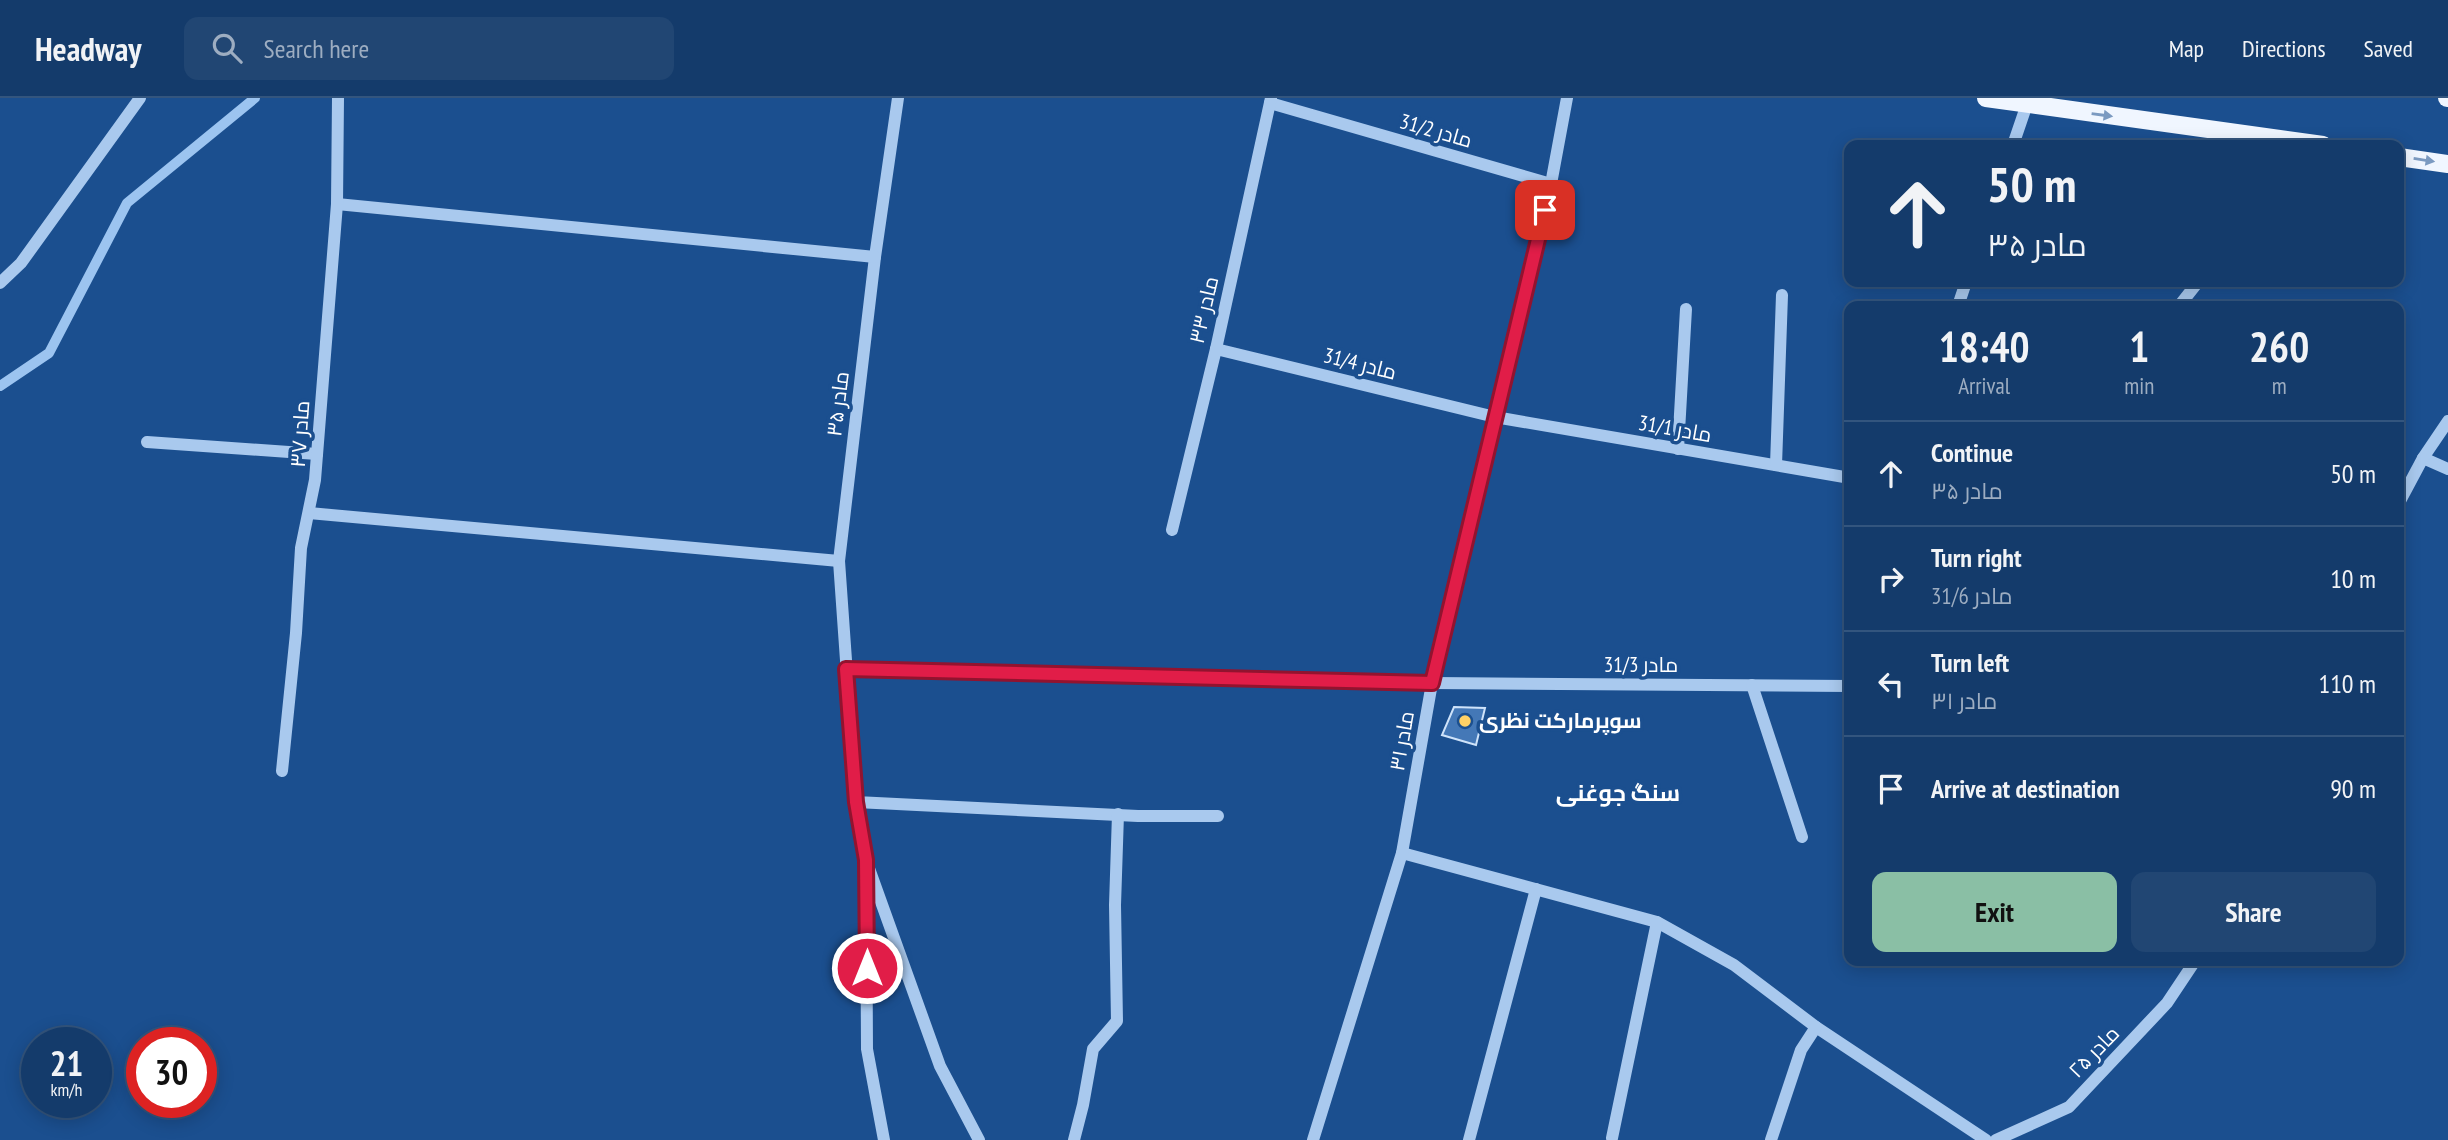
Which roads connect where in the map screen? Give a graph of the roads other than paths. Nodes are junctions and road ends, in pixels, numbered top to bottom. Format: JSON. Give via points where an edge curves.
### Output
{"nodes":[{"id":1,"x":139,"y":98,"type":"edge"},
{"id":2,"x":338,"y":98,"type":"edge"},
{"id":3,"x":898,"y":98,"type":"edge"},
{"id":4,"x":1567,"y":98,"type":"edge"},
{"id":5,"x":1986,"y":98,"type":"edge"},
{"id":6,"x":1270,"y":101,"type":"edge"},
{"id":7,"x":2026,"y":104,"type":"junction"},
{"id":8,"x":2015,"y":140,"type":"edge"},
{"id":9,"x":2287,"y":140,"type":"edge"},
{"id":10,"x":2404,"y":157,"type":"edge"},
{"id":11,"x":2448,"y":164,"type":"edge"},
{"id":12,"x":1551,"y":184,"type":"junction"},
{"id":13,"x":337,"y":204,"type":"junction"},
{"id":14,"x":875,"y":257,"type":"junction"},
{"id":15,"x":0,"y":283,"type":"edge"},
{"id":16,"x":1782,"y":295,"type":"dead end"},
{"id":17,"x":1686,"y":309,"type":"dead end"},
{"id":18,"x":1216,"y":349,"type":"junction"},
{"id":19,"x":1494,"y":417,"type":"junction"},
{"id":20,"x":2448,"y":421,"type":"edge"},
{"id":21,"x":147,"y":442,"type":"dead end"},
{"id":22,"x":1678,"y":449,"type":"junction"},
{"id":23,"x":317,"y":454,"type":"junction"},
{"id":24,"x":2423,"y":458,"type":"junction"},
{"id":25,"x":1776,"y":465,"type":"junction"},
{"id":26,"x":2448,"y":469,"type":"edge"},
{"id":27,"x":1844,"y":477,"type":"edge"},
{"id":28,"x":2404,"y":494,"type":"edge"},
{"id":29,"x":309,"y":513,"type":"junction"},
{"id":30,"x":1172,"y":530,"type":"dead end"},
{"id":31,"x":839,"y":561,"type":"junction"},
{"id":32,"x":846,"y":669,"type":"junction"},
{"id":33,"x":1432,"y":683,"type":"junction"},
{"id":34,"x":1752,"y":685,"type":"junction"},
{"id":35,"x":1844,"y":686,"type":"edge"},
{"id":36,"x":282,"y":771,"type":"dead end"},
{"id":37,"x":856,"y":802,"type":"junction"},
{"id":38,"x":1118,"y":814,"type":"junction"},
{"id":39,"x":1218,"y":816,"type":"dead end"},
{"id":40,"x":1802,"y":837,"type":"dead end"},
{"id":41,"x":1402,"y":853,"type":"junction"},
{"id":42,"x":866,"y":860,"type":"junction"},
{"id":43,"x":1536,"y":889,"type":"junction"},
{"id":44,"x":1657,"y":922,"type":"junction"},
{"id":45,"x":2192,"y":966,"type":"edge"},
{"id":46,"x":1816,"y":1027,"type":"junction"},
{"id":47,"x":1612,"y":1138,"type":"dead end"},
{"id":48,"x":884,"y":1140,"type":"edge"},
{"id":49,"x":979,"y":1140,"type":"edge"},
{"id":50,"x":1074,"y":1140,"type":"edge"},
{"id":51,"x":1313,"y":1140,"type":"edge"},
{"id":52,"x":1469,"y":1140,"type":"edge"},
{"id":53,"x":1770,"y":1140,"type":"edge"},
{"id":54,"x":1986,"y":1140,"type":"edge"},
{"id":55,"x":1996,"y":1140,"type":"edge"}],
"edges":[{"from":1,"to":15,"type":"street","via":[[21,263]]},
{"from":2,"to":13,"type":"street","name":"مادر ۳۷"},
{"from":3,"to":14,"type":"street","name":"مادر ۳۵"},
{"from":4,"to":12,"type":"street","name":"مادر ۳۱"},
{"from":5,"to":7,"type":"main road"},
{"from":6,"to":12,"type":"street","name":"مادر 31/2"},
{"from":6,"to":18,"type":"street","name":"مادر ۳۳"},
{"from":7,"to":8,"type":"street"},
{"from":7,"to":9,"type":"main road","one_way":true},
{"from":10,"to":11,"type":"main road","one_way":true},
{"from":12,"to":19,"type":"street","name":"مادر ۳۱"},
{"from":13,"to":14,"type":"street"},
{"from":13,"to":23,"type":"street","name":"مادر ۳۷"},
{"from":14,"to":31,"type":"street","name":"مادر ۳۵"},
{"from":16,"to":25,"type":"street"},
{"from":17,"to":22,"type":"street"},
{"from":18,"to":19,"type":"street","name":"مادر 31/4"},
{"from":18,"to":30,"type":"street","name":"مادر ۳۳"},
{"from":19,"to":22,"type":"street","name":"مادر 31/1"},
{"from":19,"to":33,"type":"street","name":"مادر ۳۱"},
{"from":20,"to":24,"type":"street"},
{"from":21,"to":23,"type":"street"},
{"from":22,"to":25,"type":"street","name":"مادر 31/1"},
{"from":23,"to":29,"type":"street","name":"مادر ۳۷"},
{"from":24,"to":26,"type":"street"},
{"from":24,"to":28,"type":"street"},
{"from":25,"to":27,"type":"street","name":"مادر 31/1"},
{"from":29,"to":31,"type":"street"},
{"from":29,"to":36,"type":"street","name":"مادر ۳۷","via":[[301,548]]},
{"from":31,"to":32,"type":"street","name":"مادر ۳۵"},
{"from":32,"to":33,"type":"street","name":"مادر 31/3"},
{"from":32,"to":37,"type":"street","name":"مادر ۳۵"},
{"from":33,"to":34,"type":"street","name":"مادر 31/3"},
{"from":33,"to":41,"type":"street","name":"مادر ۳۱"},
{"from":34,"to":35,"type":"street","name":"مادر 31/3"},
{"from":34,"to":40,"type":"street"},
{"from":37,"to":38,"type":"street"},
{"from":37,"to":42,"type":"street","name":"مادر ۳۵"},
{"from":38,"to":39,"type":"street"},
{"from":38,"to":50,"type":"street","via":[[1117,1021],[1093,1049]]},
{"from":41,"to":43,"type":"street"},
{"from":41,"to":51,"type":"street","name":"مادر ۳۱"},
{"from":42,"to":48,"type":"street","via":[[867,1049]]},
{"from":42,"to":49,"type":"street","via":[[940,1066]]},
{"from":43,"to":44,"type":"street"},
{"from":43,"to":52,"type":"street"},
{"from":44,"to":46,"type":"street","via":[[1734,965]]},
{"from":44,"to":47,"type":"street"},
{"from":45,"to":55,"type":"street","name":"مادر ۲۵","via":[[2167,1003],[2069,1107]]},
{"from":46,"to":53,"type":"street","via":[[1801,1050]]},
{"from":46,"to":54,"type":"street"}]}
